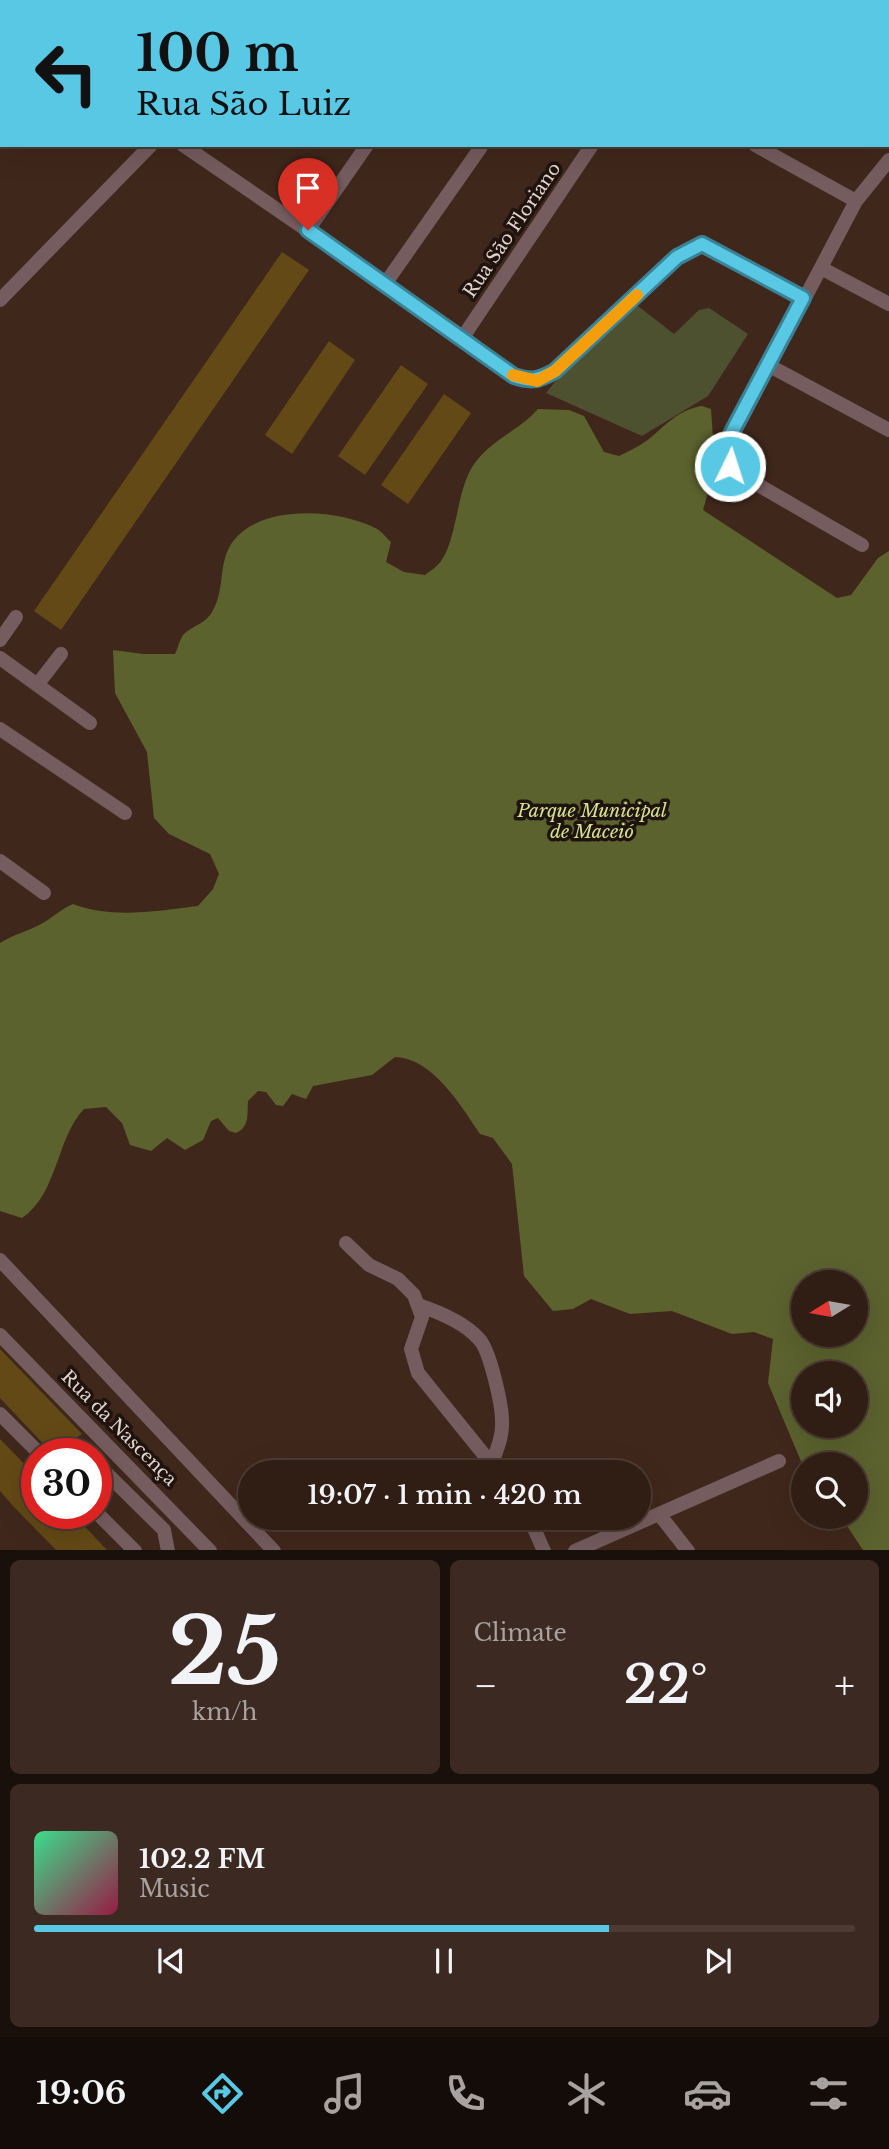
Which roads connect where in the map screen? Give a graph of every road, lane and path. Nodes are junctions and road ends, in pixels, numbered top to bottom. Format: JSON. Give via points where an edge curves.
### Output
{"nodes":[{"id":1,"x":148,"y":147,"type":"edge"},
{"id":2,"x":186,"y":147,"type":"edge"},
{"id":3,"x":366,"y":147,"type":"edge"},
{"id":4,"x":481,"y":147,"type":"edge"},
{"id":5,"x":591,"y":147,"type":"edge"},
{"id":6,"x":759,"y":147,"type":"edge"},
{"id":7,"x":889,"y":160,"type":"edge"},
{"id":8,"x":856,"y":201,"type":"junction"},
{"id":9,"x":308,"y":230,"type":"junction"},
{"id":10,"x":821,"y":268,"type":"junction"},
{"id":11,"x":386,"y":284,"type":"junction"},
{"id":12,"x":803,"y":298,"type":"junction"},
{"id":13,"x":0,"y":300,"type":"edge"},
{"id":14,"x":889,"y":304,"type":"edge"},
{"id":15,"x":463,"y":337,"type":"junction"},
{"id":16,"x":768,"y":365,"type":"junction"},
{"id":17,"x":889,"y":430,"type":"edge"},
{"id":18,"x":862,"y":545,"type":"dead end"},
{"id":19,"x":16,"y":617,"type":"dead end"},
{"id":20,"x":0,"y":640,"type":"edge"},
{"id":21,"x":61,"y":654,"type":"dead end"},
{"id":22,"x":0,"y":658,"type":"edge"},
{"id":23,"x":37,"y":685,"type":"junction"},
{"id":24,"x":90,"y":723,"type":"dead end"},
{"id":25,"x":0,"y":729,"type":"edge"},
{"id":26,"x":125,"y":813,"type":"dead end"},
{"id":27,"x":0,"y":861,"type":"edge"},
{"id":28,"x":44,"y":893,"type":"dead end"},
{"id":29,"x":346,"y":1243,"type":"dead end"},
{"id":30,"x":0,"y":1261,"type":"edge"},
{"id":31,"x":418,"y":1305,"type":"junction"},
{"id":32,"x":0,"y":1335,"type":"edge"},
{"id":33,"x":0,"y":1414,"type":"edge"},
{"id":34,"x":24,"y":1438,"type":"edge"},
{"id":35,"x":489,"y":1460,"type":"edge"},
{"id":36,"x":496,"y":1460,"type":"edge"},
{"id":37,"x":779,"y":1461,"type":"dead end"},
{"id":38,"x":112,"y":1479,"type":"edge"},
{"id":39,"x":659,"y":1514,"type":"junction"},
{"id":40,"x":112,"y":1527,"type":"edge"},
{"id":41,"x":535,"y":1530,"type":"edge"},
{"id":42,"x":585,"y":1549,"type":"edge"},
{"id":43,"x":135,"y":1550,"type":"edge"},
{"id":44,"x":167,"y":1550,"type":"edge"},
{"id":45,"x":210,"y":1550,"type":"edge"},
{"id":46,"x":274,"y":1550,"type":"edge"},
{"id":47,"x":544,"y":1550,"type":"edge"},
{"id":48,"x":688,"y":1550,"type":"edge"}],
"edges":[{"from":1,"to":13,"type":"street"},
{"from":2,"to":9,"type":"street"},
{"from":3,"to":9,"type":"street"},
{"from":4,"to":11,"type":"street"},
{"from":5,"to":15,"type":"street","name":"Rua São Floriano"},
{"from":6,"to":8,"type":"street"},
{"from":7,"to":8,"type":"street"},
{"from":8,"to":10,"type":"street"},
{"from":9,"to":11,"type":"street"},
{"from":10,"to":12,"type":"street"},
{"from":10,"to":14,"type":"street"},
{"from":11,"to":15,"type":"street"},
{"from":12,"to":15,"type":"street","via":[[702,244],[677,257],[571,357],[537,381],[514,376]]},
{"from":12,"to":16,"type":"street"},
{"from":16,"to":17,"type":"street"},
{"from":16,"to":18,"type":"street","via":[[732,432],[730,466]]},
{"from":19,"to":20,"type":"street"},
{"from":21,"to":23,"type":"street"},
{"from":22,"to":23,"type":"street"},
{"from":23,"to":24,"type":"street"},
{"from":25,"to":26,"type":"street"},
{"from":27,"to":28,"type":"street"},
{"from":29,"to":31,"type":"street","via":[[369,1265],[398,1279],[415,1295]]},
{"from":30,"to":46,"type":"street"},
{"from":31,"to":35,"type":"street","via":[[422,1317],[411,1349],[418,1373]]},
{"from":31,"to":36,"type":"street","via":[[472,1332],[486,1350],[503,1419]]},
{"from":32,"to":45,"type":"street","name":"Rua da Nascença"},
{"from":33,"to":34,"type":"street"},
{"from":37,"to":39,"type":"street"},
{"from":38,"to":44,"type":"street","via":[[164,1530]]},
{"from":39,"to":42,"type":"street"},
{"from":39,"to":48,"type":"street"},
{"from":40,"to":43,"type":"street"},
{"from":41,"to":47,"type":"street"}]}
